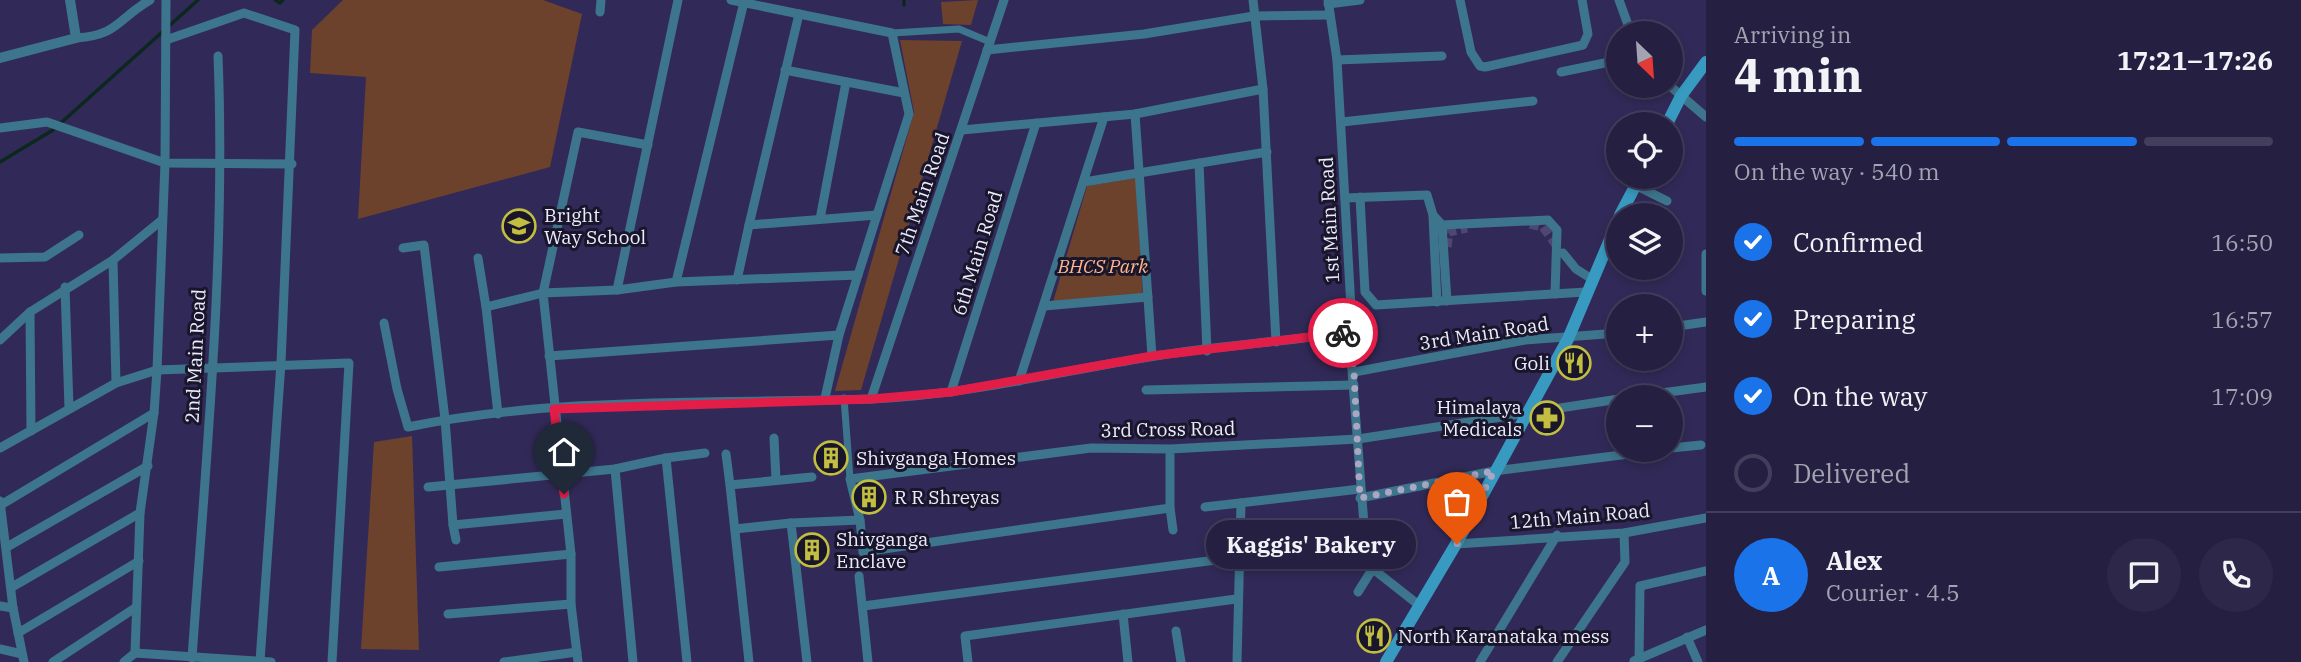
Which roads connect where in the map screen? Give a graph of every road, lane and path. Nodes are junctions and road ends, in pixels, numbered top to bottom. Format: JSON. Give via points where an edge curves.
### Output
{"nodes":[{"id":1,"x":70,"y":0,"type":"edge"},
{"id":2,"x":150,"y":0,"type":"edge"},
{"id":3,"x":166,"y":0,"type":"edge"},
{"id":4,"x":601,"y":0,"type":"edge"},
{"id":5,"x":678,"y":0,"type":"edge"},
{"id":6,"x":731,"y":0,"type":"edge"},
{"id":7,"x":1004,"y":0,"type":"edge"},
{"id":8,"x":1253,"y":0,"type":"edge"},
{"id":9,"x":1360,"y":0,"type":"edge"},
{"id":10,"x":1460,"y":0,"type":"edge"},
{"id":11,"x":1582,"y":0,"type":"edge"},
{"id":12,"x":1619,"y":0,"type":"edge"},
{"id":13,"x":744,"y":2,"type":"junction"},
{"id":14,"x":1328,"y":2,"type":"edge"},
{"id":15,"x":140,"y":3,"type":"edge"},
{"id":16,"x":600,"y":12,"type":"dead end"},
{"id":17,"x":799,"y":14,"type":"junction"},
{"id":18,"x":1330,"y":15,"type":"junction"},
{"id":19,"x":1254,"y":16,"type":"junction"},
{"id":20,"x":1627,"y":21,"type":"edge"},
{"id":21,"x":892,"y":33,"type":"junction"},
{"id":22,"x":166,"y":37,"type":"junction"},
{"id":23,"x":76,"y":38,"type":"junction"},
{"id":24,"x":989,"y":46,"type":"junction"},
{"id":25,"x":1442,"y":55,"type":"dead end"},
{"id":26,"x":218,"y":56,"type":"dead end"},
{"id":27,"x":0,"y":58,"type":"edge"},
{"id":28,"x":1337,"y":60,"type":"junction"},
{"id":29,"x":1706,"y":62,"type":"edge"},
{"id":30,"x":1606,"y":63,"type":"edge"},
{"id":31,"x":785,"y":70,"type":"junction"},
{"id":32,"x":1561,"y":72,"type":"dead end"},
{"id":33,"x":846,"y":82,"type":"junction"},
{"id":34,"x":1263,"y":89,"type":"junction"},
{"id":35,"x":1684,"y":92,"type":"edge"},
{"id":36,"x":904,"y":93,"type":"junction"},
{"id":37,"x":1683,"y":98,"type":"edge"},
{"id":38,"x":1533,"y":101,"type":"dead end"},
{"id":39,"x":1135,"y":114,"type":"junction"},
{"id":40,"x":1104,"y":117,"type":"junction"},
{"id":41,"x":1706,"y":117,"type":"edge"},
{"id":42,"x":1342,"y":122,"type":"junction"},
{"id":43,"x":1036,"y":123,"type":"junction"},
{"id":44,"x":0,"y":128,"type":"edge"},
{"id":45,"x":962,"y":130,"type":"junction"},
{"id":46,"x":648,"y":145,"type":"junction"},
{"id":47,"x":1267,"y":152,"type":"junction"},
{"id":48,"x":165,"y":163,"type":"junction"},
{"id":49,"x":1199,"y":163,"type":"junction"},
{"id":50,"x":222,"y":164,"type":"junction"},
{"id":51,"x":292,"y":164,"type":"junction"},
{"id":52,"x":1139,"y":173,"type":"junction"},
{"id":53,"x":1084,"y":182,"type":"junction"},
{"id":54,"x":1650,"y":189,"type":"edge"},
{"id":55,"x":1360,"y":197,"type":"junction"},
{"id":56,"x":1345,"y":198,"type":"junction"},
{"id":57,"x":1667,"y":201,"type":"dead end"},
{"id":58,"x":877,"y":215,"type":"junction"},
{"id":59,"x":1433,"y":215,"type":"junction"},
{"id":60,"x":820,"y":219,"type":"junction"},
{"id":61,"x":162,"y":220,"type":"junction"},
{"id":62,"x":749,"y":225,"type":"junction"},
{"id":63,"x":1442,"y":225,"type":"junction"},
{"id":64,"x":79,"y":235,"type":"dead end"},
{"id":65,"x":1606,"y":247,"type":"edge"},
{"id":66,"x":403,"y":248,"type":"dead end"},
{"id":67,"x":1563,"y":253,"type":"tunnel mouth"},
{"id":68,"x":1706,"y":254,"type":"edge"},
{"id":69,"x":0,"y":258,"type":"edge"},
{"id":70,"x":478,"y":258,"type":"dead end"},
{"id":71,"x":113,"y":260,"type":"junction"},
{"id":72,"x":858,"y":275,"type":"junction"},
{"id":73,"x":1592,"y":279,"type":"junction"},
{"id":74,"x":737,"y":280,"type":"junction"},
{"id":75,"x":676,"y":282,"type":"junction"},
{"id":76,"x":65,"y":287,"type":"junction"},
{"id":77,"x":617,"y":290,"type":"junction"},
{"id":78,"x":1706,"y":291,"type":"edge"},
{"id":79,"x":1586,"y":292,"type":"junction"},
{"id":80,"x":543,"y":293,"type":"junction"},
{"id":81,"x":1555,"y":294,"type":"junction"},
{"id":82,"x":1148,"y":297,"type":"junction"},
{"id":83,"x":1442,"y":302,"type":"junction"},
{"id":84,"x":1044,"y":306,"type":"junction"},
{"id":85,"x":486,"y":307,"type":"junction"},
{"id":86,"x":30,"y":312,"type":"junction"},
{"id":87,"x":1706,"y":322,"type":"edge"},
{"id":88,"x":384,"y":323,"type":"dead end"},
{"id":89,"x":1683,"y":325,"type":"edge"},
{"id":90,"x":1349,"y":332,"type":"junction"},
{"id":91,"x":839,"y":335,"type":"junction"},
{"id":92,"x":1606,"y":335,"type":"edge"},
{"id":93,"x":1568,"y":339,"type":"junction"},
{"id":94,"x":0,"y":340,"type":"edge"},
{"id":95,"x":1276,"y":342,"type":"junction"},
{"id":96,"x":1207,"y":351,"type":"junction"},
{"id":97,"x":550,"y":356,"type":"junction"},
{"id":98,"x":1152,"y":356,"type":"junction"},
{"id":99,"x":281,"y":363,"type":"junction"},
{"id":100,"x":213,"y":369,"type":"junction"},
{"id":101,"x":157,"y":370,"type":"junction"},
{"id":102,"x":1354,"y":372,"type":"junction"},
{"id":103,"x":1019,"y":381,"type":"junction"},
{"id":104,"x":116,"y":383,"type":"junction"},
{"id":105,"x":1354,"y":385,"type":"junction"},
{"id":106,"x":1706,"y":387,"type":"edge"},
{"id":107,"x":1146,"y":390,"type":"dead end"},
{"id":108,"x":1683,"y":390,"type":"edge"},
{"id":109,"x":951,"y":392,"type":"junction"},
{"id":110,"x":825,"y":398,"type":"junction"},
{"id":111,"x":844,"y":398,"type":"junction"},
{"id":112,"x":872,"y":399,"type":"junction"},
{"id":113,"x":1606,"y":401,"type":"edge"},
{"id":114,"x":69,"y":408,"type":"junction"},
{"id":115,"x":554,"y":409,"type":"junction"},
{"id":116,"x":1529,"y":412,"type":"junction"},
{"id":117,"x":154,"y":413,"type":"junction"},
{"id":118,"x":498,"y":414,"type":"junction"},
{"id":119,"x":445,"y":419,"type":"junction"},
{"id":120,"x":30,"y":431,"type":"junction"},
{"id":121,"x":774,"y":438,"type":"dead end"},
{"id":122,"x":1358,"y":439,"type":"junction"},
{"id":123,"x":1701,"y":445,"type":"dead end"},
{"id":124,"x":1683,"y":447,"type":"edge"},
{"id":125,"x":0,"y":448,"type":"edge"},
{"id":126,"x":1170,"y":449,"type":"junction"},
{"id":127,"x":705,"y":453,"type":"dead end"},
{"id":128,"x":726,"y":454,"type":"dead end"},
{"id":129,"x":1606,"y":457,"type":"edge"},
{"id":130,"x":666,"y":458,"type":"junction"},
{"id":131,"x":148,"y":466,"type":"junction"},
{"id":132,"x":615,"y":468,"type":"junction"},
{"id":133,"x":1494,"y":471,"type":"junction"},
{"id":134,"x":562,"y":472,"type":"junction"},
{"id":135,"x":812,"y":477,"type":"dead end"},
{"id":136,"x":850,"y":479,"type":"junction"},
{"id":137,"x":776,"y":480,"type":"junction"},
{"id":138,"x":450,"y":485,"type":"junction"},
{"id":139,"x":730,"y":485,"type":"junction"},
{"id":140,"x":428,"y":487,"type":"dead end"},
{"id":141,"x":1360,"y":494,"type":"junction"},
{"id":142,"x":0,"y":500,"type":"edge"},
{"id":143,"x":1241,"y":503,"type":"junction"},
{"id":144,"x":1,"y":505,"type":"edge"},
{"id":145,"x":1205,"y":507,"type":"dead end"},
{"id":146,"x":1171,"y":508,"type":"junction"},
{"id":147,"x":141,"y":513,"type":"junction"},
{"id":148,"x":566,"y":514,"type":"junction"},
{"id":149,"x":1,"y":518,"type":"edge"},
{"id":150,"x":1706,"y":518,"type":"edge"},
{"id":151,"x":860,"y":520,"type":"junction"},
{"id":152,"x":791,"y":523,"type":"junction"},
{"id":153,"x":453,"y":525,"type":"junction"},
{"id":154,"x":735,"y":529,"type":"junction"},
{"id":155,"x":1172,"y":530,"type":"dead end"},
{"id":156,"x":1395,"y":533,"type":"dead end"},
{"id":157,"x":1624,"y":533,"type":"junction"},
{"id":158,"x":1557,"y":535,"type":"junction"},
{"id":159,"x":456,"y":540,"type":"dead end"},
{"id":160,"x":1457,"y":544,"type":"junction"},
{"id":161,"x":1366,"y":550,"type":"junction"},
{"id":162,"x":5,"y":552,"type":"edge"},
{"id":163,"x":571,"y":554,"type":"junction"},
{"id":164,"x":1239,"y":557,"type":"junction"},
{"id":165,"x":139,"y":561,"type":"junction"},
{"id":166,"x":439,"y":566,"type":"dead end"},
{"id":167,"x":1374,"y":569,"type":"junction"},
{"id":168,"x":1706,"y":571,"type":"edge"},
{"id":169,"x":859,"y":576,"type":"dead end"},
{"id":170,"x":12,"y":587,"type":"junction"},
{"id":171,"x":1358,"y":592,"type":"dead end"},
{"id":172,"x":1237,"y":598,"type":"junction"},
{"id":173,"x":571,"y":604,"type":"junction"},
{"id":174,"x":0,"y":606,"type":"edge"},
{"id":175,"x":1419,"y":606,"type":"junction"},
{"id":176,"x":863,"y":607,"type":"junction"},
{"id":177,"x":13,"y":608,"type":"junction"},
{"id":178,"x":135,"y":608,"type":"junction"},
{"id":179,"x":448,"y":614,"type":"dead end"},
{"id":180,"x":1123,"y":614,"type":"junction"},
{"id":181,"x":1706,"y":630,"type":"edge"},
{"id":182,"x":1176,"y":631,"type":"dead end"},
{"id":183,"x":18,"y":633,"type":"junction"},
{"id":184,"x":1687,"y":637,"type":"junction"},
{"id":185,"x":0,"y":649,"type":"edge"},
{"id":186,"x":135,"y":653,"type":"junction"},
{"id":187,"x":577,"y":657,"type":"edge"},
{"id":188,"x":23,"y":658,"type":"edge"},
{"id":189,"x":192,"y":658,"type":"junction"},
{"id":190,"x":1636,"y":660,"type":"edge"},
{"id":191,"x":260,"y":661,"type":"edge"},
{"id":192,"x":53,"y":662,"type":"edge"},
{"id":193,"x":124,"y":662,"type":"edge"},
{"id":194,"x":271,"y":662,"type":"edge"},
{"id":195,"x":332,"y":662,"type":"edge"},
{"id":196,"x":504,"y":662,"type":"edge"},
{"id":197,"x":633,"y":662,"type":"edge"},
{"id":198,"x":687,"y":662,"type":"edge"},
{"id":199,"x":749,"y":662,"type":"edge"},
{"id":200,"x":807,"y":662,"type":"edge"},
{"id":201,"x":868,"y":662,"type":"edge"},
{"id":202,"x":968,"y":662,"type":"edge"},
{"id":203,"x":1128,"y":662,"type":"edge"},
{"id":204,"x":1181,"y":662,"type":"edge"},
{"id":205,"x":1237,"y":662,"type":"edge"},
{"id":206,"x":1386,"y":662,"type":"edge"},
{"id":207,"x":1481,"y":662,"type":"edge"},
{"id":208,"x":1557,"y":662,"type":"edge"},
{"id":209,"x":1698,"y":662,"type":"edge"}],
"edges":[{"from":1,"to":23,"type":"street"},
{"from":2,"to":15,"type":"street"},
{"from":3,"to":22,"type":"street"},
{"from":4,"to":16,"type":"street"},
{"from":5,"to":46,"type":"street"},
{"from":6,"to":13,"type":"street"},
{"from":7,"to":24,"type":"street","name":"7th Main Road"},
{"from":8,"to":19,"type":"street"},
{"from":9,"to":14,"type":"street"},
{"from":10,"to":11,"type":"street","via":[[1471,52],[1485,67],[1583,45],[1588,34]]},
{"from":12,"to":20,"type":"street"},
{"from":13,"to":17,"type":"street"},
{"from":13,"to":75,"type":"street"},
{"from":14,"to":18,"type":"street","name":"1st Main Road"},
{"from":15,"to":23,"type":"street","via":[[118,27],[99,37]]},
{"from":17,"to":21,"type":"street"},
{"from":17,"to":31,"type":"street"},
{"from":18,"to":19,"type":"street"},
{"from":18,"to":28,"type":"street","name":"1st Main Road"},
{"from":19,"to":24,"type":"street","via":[[1144,34]]},
{"from":19,"to":34,"type":"street"},
{"from":21,"to":24,"type":"street","via":[[959,29]]},
{"from":21,"to":36,"type":"street"},
{"from":22,"to":48,"type":"street"},
{"from":22,"to":51,"type":"street","via":[[244,13],[295,30]]},
{"from":23,"to":27,"type":"street"},
{"from":24,"to":45,"type":"street","name":"7th Main Road"},
{"from":25,"to":28,"type":"street"},
{"from":26,"to":50,"type":"street","name":"2nd Main Road"},
{"from":28,"to":42,"type":"street","name":"1st Main Road"},
{"from":29,"to":35,"type":"main road"},
{"from":30,"to":32,"type":"street"},
{"from":31,"to":33,"type":"street"},
{"from":31,"to":62,"type":"street"},
{"from":33,"to":36,"type":"street"},
{"from":33,"to":60,"type":"street"},
{"from":34,"to":39,"type":"street"},
{"from":34,"to":47,"type":"street"},
{"from":36,"to":58,"type":"street","via":[[909,114]]},
{"from":37,"to":41,"type":"street"},
{"from":38,"to":42,"type":"street"},
{"from":39,"to":40,"type":"street"},
{"from":39,"to":52,"type":"street"},
{"from":40,"to":43,"type":"street"},
{"from":40,"to":53,"type":"street"},
{"from":42,"to":56,"type":"street","name":"1st Main Road"},
{"from":43,"to":45,"type":"street"},
{"from":43,"to":109,"type":"street","name":"6th Main Road"},
{"from":44,"to":48,"type":"street","via":[[47,122]]},
{"from":45,"to":112,"type":"street","name":"7th Main Road"},
{"from":46,"to":77,"type":"street"},
{"from":46,"to":80,"type":"street","via":[[578,132]]},
{"from":47,"to":49,"type":"street"},
{"from":47,"to":95,"type":"street"},
{"from":48,"to":50,"type":"street"},
{"from":48,"to":61,"type":"street"},
{"from":49,"to":52,"type":"street"},
{"from":49,"to":96,"type":"street"},
{"from":50,"to":51,"type":"street"},
{"from":50,"to":100,"type":"street","name":"2nd Main Road"},
{"from":51,"to":99,"type":"street"},
{"from":52,"to":53,"type":"street"},
{"from":52,"to":82,"type":"street"},
{"from":53,"to":84,"type":"street"},
{"from":54,"to":57,"type":"street"},
{"from":55,"to":56,"type":"street"},
{"from":55,"to":59,"type":"street","via":[[1427,195]]},
{"from":55,"to":83,"type":"street","via":[[1369,300],[1376,305]]},
{"from":56,"to":90,"type":"street","name":"1st Main Road"},
{"from":58,"to":60,"type":"street"},
{"from":58,"to":72,"type":"street"},
{"from":59,"to":63,"type":"street"},
{"from":59,"to":83,"type":"street"},
{"from":60,"to":62,"type":"street"},
{"from":61,"to":71,"type":"street"},
{"from":61,"to":101,"type":"street"},
{"from":62,"to":74,"type":"street"},
{"from":63,"to":81,"type":"street","via":[[1548,220],[1556,230]]},
{"from":63,"to":83,"type":"street"},
{"from":64,"to":69,"type":"street","via":[[46,257]]},
{"from":65,"to":73,"type":"main road"},
{"from":66,"to":119,"type":"street","via":[[424,245]]},
{"from":67,"to":73,"type":"street"},
{"from":68,"to":78,"type":"street"},
{"from":70,"to":85,"type":"street"},
{"from":71,"to":76,"type":"street"},
{"from":71,"to":104,"type":"street"},
{"from":72,"to":74,"type":"street"},
{"from":72,"to":91,"type":"street"},
{"from":73,"to":79,"type":"main road"},
{"from":74,"to":75,"type":"street"},
{"from":75,"to":77,"type":"street"},
{"from":76,"to":86,"type":"street"},
{"from":76,"to":114,"type":"street"},
{"from":77,"to":80,"type":"street"},
{"from":79,"to":81,"type":"street"},
{"from":79,"to":93,"type":"main road"},
{"from":80,"to":85,"type":"street"},
{"from":80,"to":97,"type":"street"},
{"from":81,"to":83,"type":"street"},
{"from":82,"to":84,"type":"street"},
{"from":82,"to":98,"type":"street"},
{"from":84,"to":103,"type":"street"},
{"from":85,"to":118,"type":"street"},
{"from":86,"to":94,"type":"street"},
{"from":86,"to":120,"type":"street"},
{"from":87,"to":89,"type":"street"},
{"from":88,"to":119,"type":"street","via":[[408,427]]},
{"from":90,"to":95,"type":"street"},
{"from":90,"to":102,"type":"street","name":"1st Main Road"},
{"from":91,"to":97,"type":"street"},
{"from":91,"to":110,"type":"street"},
{"from":92,"to":93,"type":"street","name":"3rd Main Road"},
{"from":93,"to":102,"type":"street","name":"3rd Main Road","via":[[1525,341]]},
{"from":93,"to":116,"type":"main road"},
{"from":95,"to":96,"type":"street"},
{"from":96,"to":98,"type":"street"},
{"from":97,"to":115,"type":"street"},
{"from":98,"to":103,"type":"street"},
{"from":99,"to":100,"type":"street"},
{"from":99,"to":191,"type":"street"},
{"from":99,"to":195,"type":"street","via":[[349,363]]},
{"from":100,"to":101,"type":"street"},
{"from":100,"to":189,"type":"street","name":"2nd Main Road"},
{"from":101,"to":104,"type":"street"},
{"from":101,"to":117,"type":"street"},
{"from":102,"to":105,"type":"street","name":"1st Main Road"},
{"from":103,"to":109,"type":"street"},
{"from":104,"to":114,"type":"street"},
{"from":105,"to":107,"type":"street"},
{"from":105,"to":122,"type":"street","name":"1st Main Road"},
{"from":106,"to":108,"type":"street"},
{"from":109,"to":112,"type":"street"},
{"from":110,"to":111,"type":"street"},
{"from":110,"to":115,"type":"street"},
{"from":111,"to":112,"type":"street"},
{"from":111,"to":136,"type":"street"},
{"from":113,"to":116,"type":"street","name":"3rd Cross Road"},
{"from":114,"to":120,"type":"street"},
{"from":115,"to":118,"type":"street"},
{"from":115,"to":134,"type":"street"},
{"from":116,"to":122,"type":"street","name":"3rd Cross Road"},
{"from":116,"to":133,"type":"main road"},
{"from":117,"to":131,"type":"street"},
{"from":117,"to":144,"type":"street"},
{"from":118,"to":119,"type":"street"},
{"from":119,"to":138,"type":"street"},
{"from":120,"to":125,"type":"street"},
{"from":121,"to":137,"type":"street"},
{"from":122,"to":126,"type":"street","name":"3rd Cross Road"},
{"from":122,"to":141,"type":"street","name":"1st Main Road"},
{"from":123,"to":124,"type":"street"},
{"from":126,"to":136,"type":"street","name":"3rd Cross Road","via":[[1091,448]]},
{"from":126,"to":146,"type":"street"},
{"from":127,"to":130,"type":"street"},
{"from":128,"to":139,"type":"street"},
{"from":129,"to":133,"type":"street"},
{"from":130,"to":132,"type":"street"},
{"from":130,"to":198,"type":"street"},
{"from":131,"to":147,"type":"street"},
{"from":131,"to":162,"type":"street"},
{"from":132,"to":134,"type":"street"},
{"from":132,"to":197,"type":"street"},
{"from":133,"to":141,"type":"street"},
{"from":133,"to":160,"type":"main road"},
{"from":134,"to":138,"type":"street"},
{"from":134,"to":148,"type":"street"},
{"from":135,"to":137,"type":"street"},
{"from":136,"to":151,"type":"street"},
{"from":137,"to":139,"type":"street"},
{"from":138,"to":140,"type":"street"},
{"from":138,"to":153,"type":"street"},
{"from":139,"to":154,"type":"street"},
{"from":141,"to":143,"type":"street"},
{"from":141,"to":161,"type":"street","name":"1st Main Road"},
{"from":142,"to":144,"type":"street"},
{"from":143,"to":145,"type":"street"},
{"from":143,"to":164,"type":"street"},
{"from":144,"to":149,"type":"street"},
{"from":146,"to":151,"type":"street","via":[[863,552]]},
{"from":146,"to":155,"type":"street"},
{"from":147,"to":165,"type":"street"},
{"from":147,"to":170,"type":"street"},
{"from":148,"to":153,"type":"street"},
{"from":148,"to":163,"type":"street"},
{"from":149,"to":162,"type":"street"},
{"from":150,"to":157,"type":"street","name":"12th Main Road"},
{"from":151,"to":152,"type":"street"},
{"from":152,"to":154,"type":"street"},
{"from":152,"to":200,"type":"street"},
{"from":153,"to":159,"type":"street"},
{"from":154,"to":199,"type":"street"},
{"from":156,"to":167,"type":"street"},
{"from":157,"to":158,"type":"street","name":"12th Main Road"},
{"from":157,"to":208,"type":"street","via":[[1625,562]]},
{"from":158,"to":160,"type":"street","name":"12th Main Road"},
{"from":158,"to":207,"type":"street"},
{"from":160,"to":175,"type":"main road"},
{"from":161,"to":164,"type":"street"},
{"from":161,"to":167,"type":"street","name":"1st Main Road","via":[[1368,565]]},
{"from":162,"to":170,"type":"street"},
{"from":163,"to":166,"type":"street"},
{"from":163,"to":173,"type":"street"},
{"from":164,"to":172,"type":"street"},
{"from":164,"to":176,"type":"street"},
{"from":165,"to":178,"type":"street"},
{"from":165,"to":183,"type":"street"},
{"from":167,"to":171,"type":"street"},
{"from":167,"to":175,"type":"street"},
{"from":168,"to":190,"type":"street","via":[[1640,586]]},
{"from":169,"to":176,"type":"street"},
{"from":170,"to":177,"type":"street"},
{"from":172,"to":180,"type":"street"},
{"from":172,"to":205,"type":"street"},
{"from":173,"to":179,"type":"street"},
{"from":173,"to":187,"type":"street"},
{"from":174,"to":177,"type":"street"},
{"from":175,"to":206,"type":"main road"},
{"from":176,"to":201,"type":"street"},
{"from":177,"to":183,"type":"street"},
{"from":178,"to":186,"type":"street"},
{"from":178,"to":192,"type":"street"},
{"from":180,"to":202,"type":"street","via":[[965,636]]},
{"from":180,"to":203,"type":"street"},
{"from":181,"to":184,"type":"street"},
{"from":182,"to":204,"type":"street"},
{"from":183,"to":188,"type":"street"},
{"from":184,"to":190,"type":"street"},
{"from":184,"to":209,"type":"street"},
{"from":185,"to":188,"type":"street"},
{"from":186,"to":189,"type":"street"},
{"from":186,"to":193,"type":"street"},
{"from":187,"to":196,"type":"street"},
{"from":189,"to":191,"type":"street"},
{"from":191,"to":194,"type":"street"}]}
